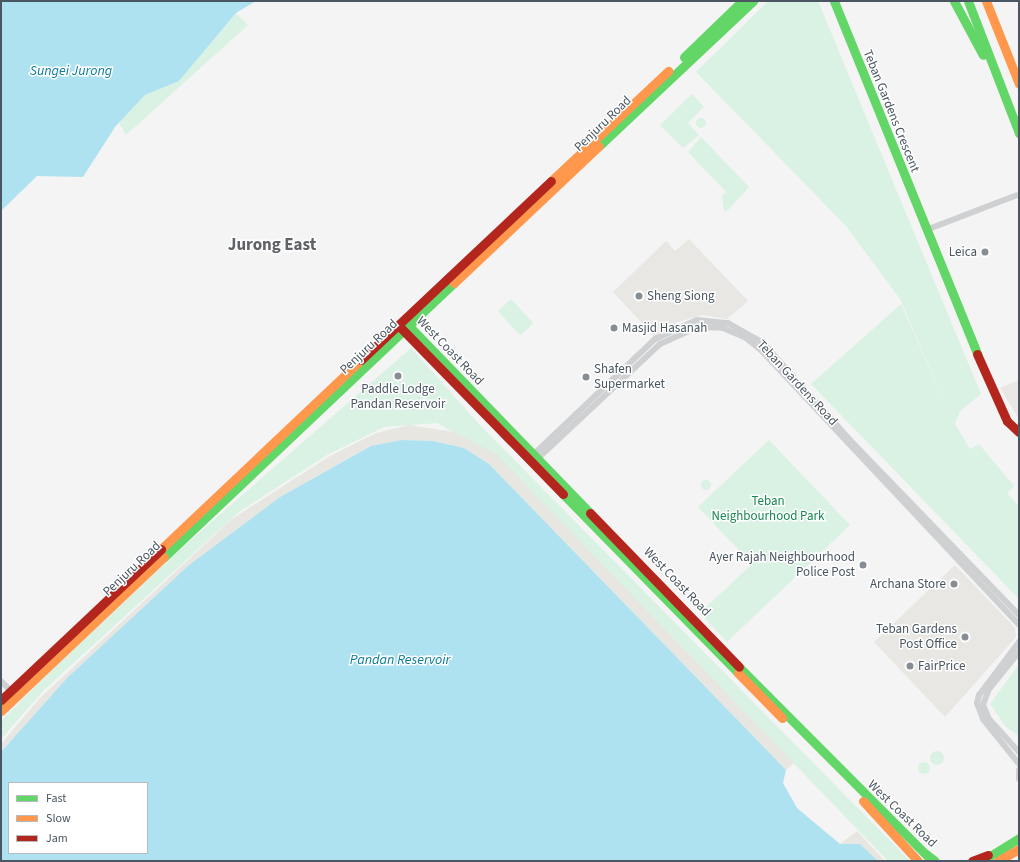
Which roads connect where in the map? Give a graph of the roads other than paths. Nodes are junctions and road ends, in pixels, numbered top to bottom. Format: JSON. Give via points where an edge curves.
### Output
{"nodes":[{"id":1,"x":742,"y":1,"type":"edge"},
{"id":2,"x":753,"y":1,"type":"edge"},
{"id":3,"x":834,"y":1,"type":"edge"},
{"id":4,"x":954,"y":1,"type":"edge"},
{"id":5,"x":968,"y":1,"type":"edge"},
{"id":6,"x":986,"y":1,"type":"edge"},
{"id":7,"x":990,"y":60,"type":"junction"},
{"id":8,"x":1019,"y":84,"type":"edge"},
{"id":9,"x":622,"y":119,"type":"junction"},
{"id":10,"x":1019,"y":133,"type":"edge"},
{"id":11,"x":1017,"y":195,"type":"dead end"},
{"id":12,"x":926,"y":230,"type":"junction"},
{"id":13,"x":404,"y":326,"type":"junction"},
{"id":14,"x":1019,"y":432,"type":"edge"},
{"id":15,"x":847,"y":441,"type":"junction"},
{"id":16,"x":533,"y":459,"type":"junction"},
{"id":17,"x":1019,"y":615,"type":"edge"},
{"id":18,"x":1019,"y":625,"type":"edge"},
{"id":19,"x":1019,"y":642,"type":"edge"},
{"id":20,"x":1019,"y":652,"type":"edge"},
{"id":21,"x":1,"y":681,"type":"edge"},
{"id":22,"x":13,"y":694,"type":"junction"},
{"id":23,"x":1,"y":700,"type":"edge"},
{"id":24,"x":1,"y":711,"type":"edge"},
{"id":25,"x":1019,"y":752,"type":"edge"},
{"id":26,"x":1019,"y":764,"type":"edge"},
{"id":27,"x":1019,"y":770,"type":"edge"},
{"id":28,"x":1019,"y":779,"type":"edge"},
{"id":29,"x":1019,"y":838,"type":"edge"},
{"id":30,"x":1019,"y":849,"type":"edge"},
{"id":31,"x":990,"y":854,"type":"junction"},
{"id":32,"x":931,"y":859,"type":"edge"},
{"id":33,"x":1001,"y":860,"type":"edge"},
{"id":34,"x":918,"y":861,"type":"edge"},
{"id":35,"x":972,"y":861,"type":"edge"},
{"id":36,"x":982,"y":861,"type":"edge"}],
"edges":[{"from":1,"to":9,"type":"main road","name":"Penjuru Road"},
{"from":2,"to":9,"type":"main road","name":"Penjuru Road"},
{"from":3,"to":12,"type":"main road","name":"Teban Gardens Crescent"},
{"from":4,"to":7,"type":"main road","via":[[984,56]]},
{"from":5,"to":7,"type":"main road"},
{"from":6,"to":8,"type":"main road"},
{"from":7,"to":10,"type":"main road"},
{"from":9,"to":13,"type":"main road","name":"Penjuru Road"},
{"from":11,"to":12,"type":"street"},
{"from":12,"to":14,"type":"main road","name":"Teban Gardens Crescent","via":[[992,391],[1007,421]]},
{"from":13,"to":16,"type":"main road","name":"West Coast Road"},
{"from":13,"to":22,"type":"main road","name":"Penjuru Road"},
{"from":15,"to":16,"type":"street","name":"Teban Gardens Road","via":[[763,343],[728,322],[697,320],[655,339]]},
{"from":15,"to":17,"type":"street","name":"Teban Gardens Road"},
{"from":15,"to":18,"type":"street","name":"Teban Gardens Road"},
{"from":16,"to":32,"type":"main road","name":"West Coast Road","via":[[839,771]]},
{"from":16,"to":34,"type":"main road","name":"West Coast Road","via":[[858,795]]},
{"from":19,"to":26,"type":"street","via":[[979,695],[977,703],[983,719]]},
{"from":20,"to":25,"type":"street","via":[[989,689],[983,705],[989,718]]},
{"from":21,"to":22,"type":"street"},
{"from":22,"to":23,"type":"main road","name":"Penjuru Road"},
{"from":22,"to":24,"type":"main road","name":"Penjuru Road"},
{"from":27,"to":28,"type":"street"},
{"from":29,"to":31,"type":"main road"},
{"from":30,"to":33,"type":"main road"},
{"from":31,"to":35,"type":"main road"},
{"from":31,"to":36,"type":"main road"}]}
